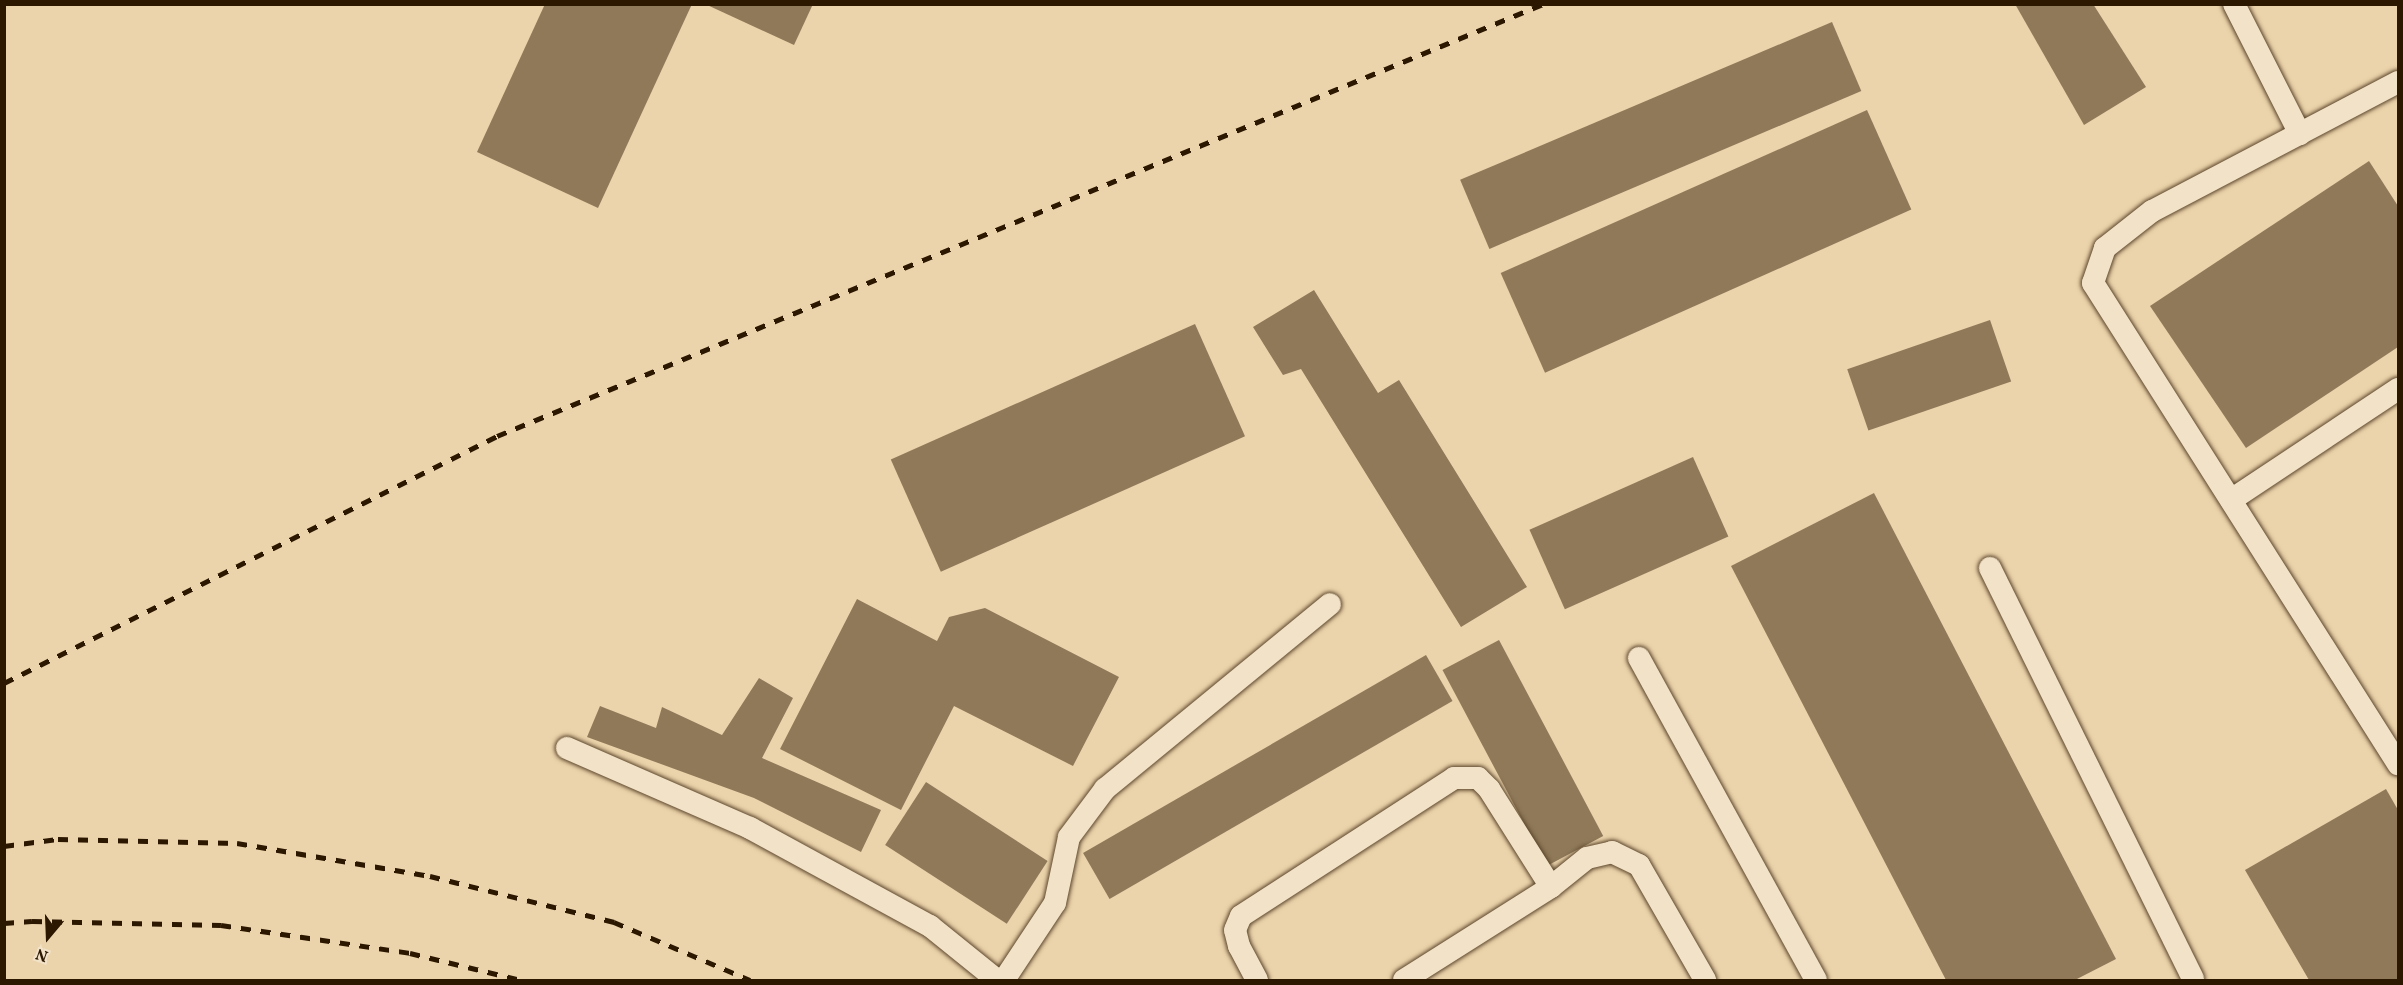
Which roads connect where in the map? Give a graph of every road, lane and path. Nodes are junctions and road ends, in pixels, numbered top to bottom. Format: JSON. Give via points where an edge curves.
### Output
{"nodes":[{"id":1,"x":2234,"y":4,"type":"edge"},
{"id":2,"x":2398,"y":82,"type":"edge"},
{"id":3,"x":2300,"y":134,"type":"junction"},
{"id":4,"x":2398,"y":389,"type":"edge"},
{"id":5,"x":2231,"y":500,"type":"junction"},
{"id":6,"x":1990,"y":568,"type":"dead end"},
{"id":7,"x":1330,"y":604,"type":"dead end"},
{"id":8,"x":1639,"y":658,"type":"dead end"},
{"id":9,"x":567,"y":747,"type":"dead end"},
{"id":10,"x":2398,"y":764,"type":"edge"},
{"id":11,"x":1551,"y":887,"type":"junction"},
{"id":12,"x":2192,"y":980,"type":"edge"},
{"id":13,"x":997,"y":981,"type":"edge"},
{"id":14,"x":1004,"y":981,"type":"edge"},
{"id":15,"x":1257,"y":981,"type":"edge"},
{"id":16,"x":1404,"y":981,"type":"edge"},
{"id":17,"x":1705,"y":981,"type":"edge"},
{"id":18,"x":1816,"y":981,"type":"edge"}],
"edges":[{"from":1,"to":3,"type":"lane"},
{"from":2,"to":3,"type":"lane"},
{"from":3,"to":5,"type":"lane","via":[[2152,210],[2105,248],[2093,283]]},
{"from":4,"to":5,"type":"lane"},
{"from":5,"to":10,"type":"lane"},
{"from":6,"to":12,"type":"lane"},
{"from":7,"to":14,"type":"lane","via":[[1105,789],[1069,837],[1055,903]]},
{"from":8,"to":18,"type":"lane"},
{"from":9,"to":13,"type":"lane","via":[[750,828],[930,926]]},
{"from":11,"to":15,"type":"lane","via":[[1489,789],[1478,778],[1454,778],[1241,916],[1235,930]]},
{"from":11,"to":16,"type":"lane"},
{"from":11,"to":17,"type":"lane","via":[[1595,856],[1612,852],[1639,865]]}]}
